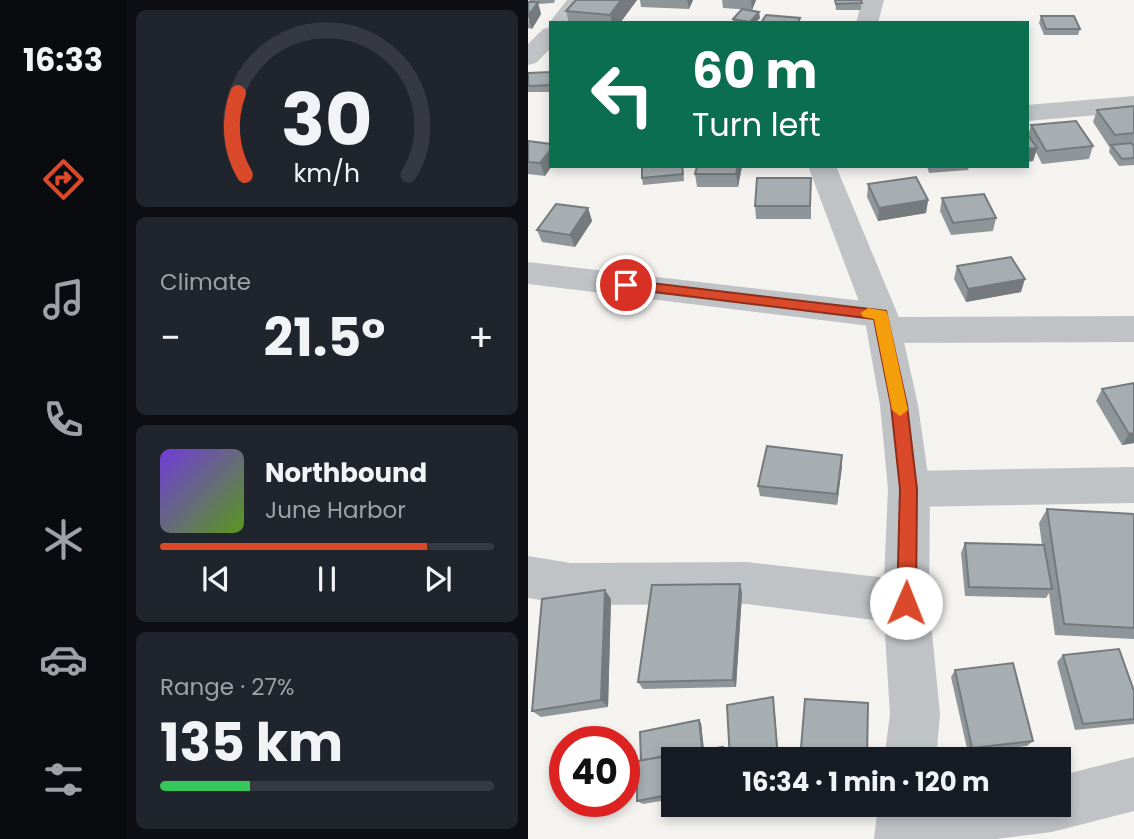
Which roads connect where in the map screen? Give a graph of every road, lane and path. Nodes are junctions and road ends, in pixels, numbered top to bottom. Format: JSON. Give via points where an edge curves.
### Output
{"nodes":[{"id":1,"x":578,"y":0,"type":"edge"},
{"id":2,"x":873,"y":0,"type":"edge"},
{"id":3,"x":562,"y":21,"type":"edge"},
{"id":4,"x":867,"y":21,"type":"edge"},
{"id":5,"x":549,"y":36,"type":"edge"},
{"id":6,"x":528,"y":58,"type":"edge"},
{"id":7,"x":1134,"y":104,"type":"edge"},
{"id":8,"x":1029,"y":113,"type":"edge"},
{"id":9,"x":823,"y":168,"type":"edge"},
{"id":10,"x":528,"y":273,"type":"edge"},
{"id":11,"x":883,"y":322,"type":"junction"},
{"id":12,"x":1134,"y":330,"type":"edge"},
{"id":13,"x":1134,"y":485,"type":"edge"},
{"id":14,"x":909,"y":489,"type":"junction"},
{"id":15,"x":528,"y":576,"type":"edge"},
{"id":16,"x":906,"y":603,"type":"junction"},
{"id":17,"x":911,"y":747,"type":"edge"},
{"id":18,"x":1134,"y":785,"type":"edge"},
{"id":19,"x":1071,"y":800,"type":"edge"},
{"id":20,"x":947,"y":817,"type":"edge"},
{"id":21,"x":903,"y":822,"type":"edge"}],
"edges":[{"from":1,"to":3,"type":"street"},
{"from":2,"to":4,"type":"street"},
{"from":5,"to":6,"type":"street"},
{"from":7,"to":8,"type":"street"},
{"from":9,"to":11,"type":"street"},
{"from":10,"to":11,"type":"street"},
{"from":11,"to":12,"type":"street"},
{"from":11,"to":14,"type":"street"},
{"from":13,"to":14,"type":"street"},
{"from":14,"to":16,"type":"street"},
{"from":15,"to":16,"type":"street","via":[[571,584],[747,583]]},
{"from":16,"to":17,"type":"street","via":[[915,714]]},
{"from":18,"to":19,"type":"street"},
{"from":20,"to":21,"type":"street"}]}
